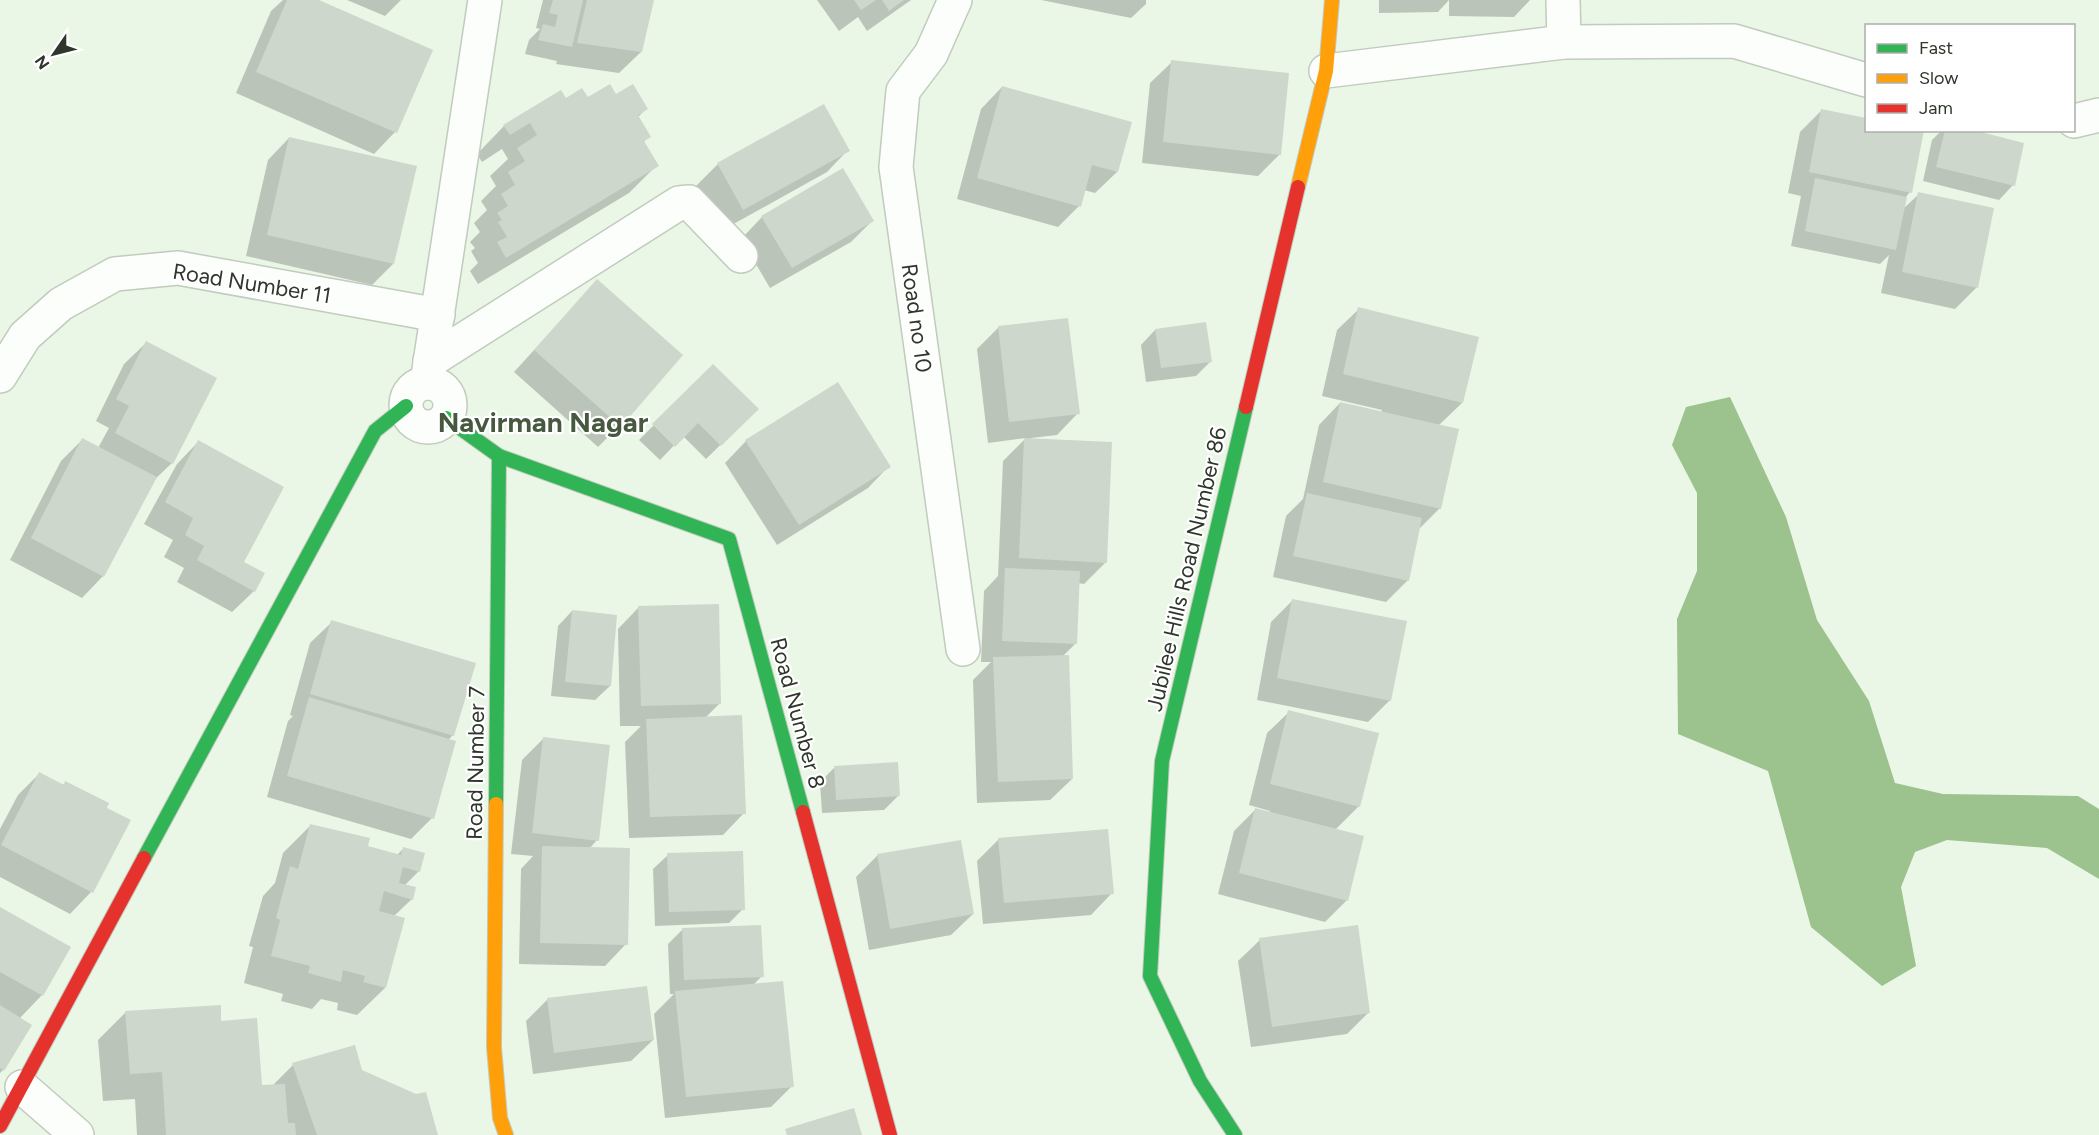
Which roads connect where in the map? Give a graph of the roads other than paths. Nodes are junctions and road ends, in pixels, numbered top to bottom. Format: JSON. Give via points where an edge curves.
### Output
{"nodes":[{"id":1,"x":486,"y":0,"type":"edge"},
{"id":2,"x":956,"y":0,"type":"edge"},
{"id":3,"x":1332,"y":0,"type":"edge"},
{"id":4,"x":1563,"y":0,"type":"edge"},
{"id":5,"x":1564,"y":42,"type":"junction"},
{"id":6,"x":1326,"y":70,"type":"junction"},
{"id":7,"x":1865,"y":80,"type":"edge"},
{"id":8,"x":2099,"y":115,"type":"edge"},
{"id":9,"x":2075,"y":120,"type":"edge"},
{"id":10,"x":741,"y":256,"type":"dead end"},
{"id":11,"x":438,"y":315,"type":"junction"},
{"id":12,"x":0,"y":376,"type":"edge"},
{"id":13,"x":421,"y":383,"type":"junction"},
{"id":14,"x":446,"y":418,"type":"joint"},
{"id":15,"x":499,"y":456,"type":"junction"},
{"id":16,"x":963,"y":649,"type":"dead end"},
{"id":17,"x":22,"y":1087,"type":"junction"},
{"id":18,"x":0,"y":1126,"type":"edge"},
{"id":19,"x":1225,"y":1131,"type":"edge"},
{"id":20,"x":77,"y":1135,"type":"edge"},
{"id":21,"x":506,"y":1135,"type":"edge"},
{"id":22,"x":890,"y":1135,"type":"edge"}],
"edges":[{"from":1,"to":11,"type":"street"},
{"from":2,"to":16,"type":"street","name":"Road no 10","via":[[931,54],[903,91],[896,167]]},
{"from":3,"to":6,"type":"street","name":"Jubilee Hills Road Number 86"},
{"from":4,"to":5,"type":"street"},
{"from":5,"to":6,"type":"street"},
{"from":5,"to":7,"type":"street","via":[[1734,41]]},
{"from":6,"to":19,"type":"street","name":"Jubilee Hills Road Number 86","via":[[1162,761],[1150,976]]},
{"from":8,"to":9,"type":"street"},
{"from":10,"to":13,"type":"street","via":[[689,202],[679,203]]},
{"from":11,"to":12,"type":"street","name":"Road Number 11","via":[[178,268],[116,274],[61,304],[25,336]]},
{"from":11,"to":13,"type":"street"},
{"from":13,"to":14,"type":"street","via":[[434,384],[446,392],[451,405]]},
{"from":13,"to":17,"type":"street","via":[[375,431]]},
{"from":14,"to":15,"type":"street"},
{"from":15,"to":21,"type":"street","name":"Road Number 7","via":[[494,1047],[500,1118]]},
{"from":15,"to":22,"type":"street","name":"Road Number 8","via":[[729,539]]},
{"from":17,"to":18,"type":"street"},
{"from":17,"to":20,"type":"street"}]}
